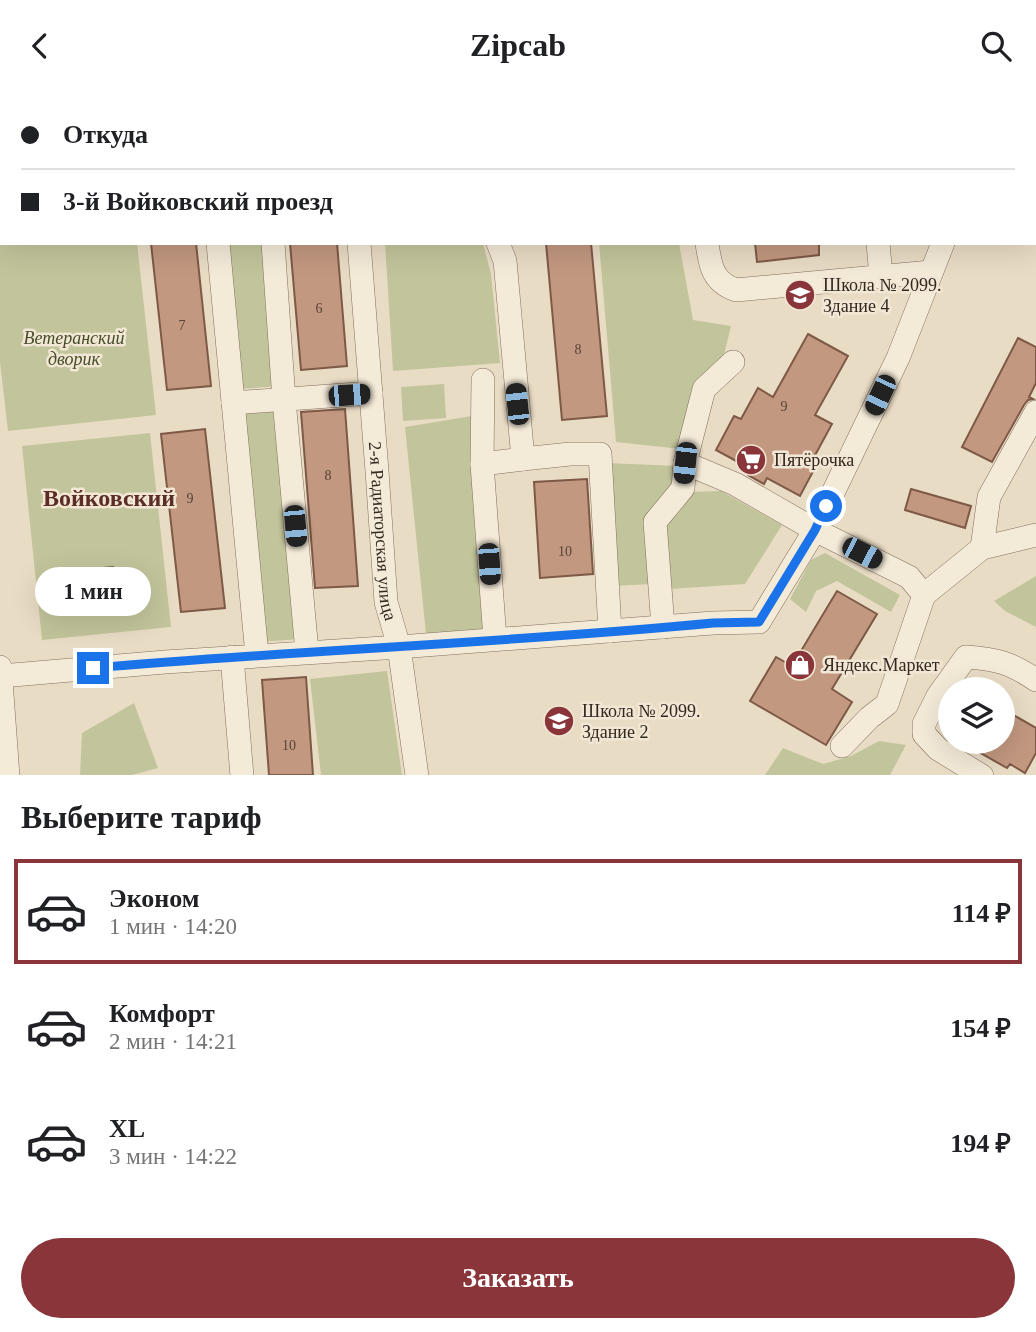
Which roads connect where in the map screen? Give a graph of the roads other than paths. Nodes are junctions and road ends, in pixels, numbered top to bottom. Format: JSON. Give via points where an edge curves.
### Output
{"nodes":[{"id":1,"x":218,"y":245,"type":"edge"},
{"id":2,"x":273,"y":245,"type":"edge"},
{"id":3,"x":359,"y":245,"type":"edge"},
{"id":4,"x":499,"y":245,"type":"edge"},
{"id":5,"x":707,"y":245,"type":"edge"},
{"id":6,"x":878,"y":245,"type":"edge"},
{"id":7,"x":942,"y":245,"type":"edge"},
{"id":8,"x":931,"y":272,"type":"junction"},
{"id":9,"x":881,"y":276,"type":"junction"},
{"id":10,"x":733,"y":362,"type":"dead end"},
{"id":11,"x":484,"y":380,"type":"dead end"},
{"id":12,"x":370,"y":393,"type":"junction"},
{"id":13,"x":284,"y":400,"type":"junction"},
{"id":14,"x":233,"y":404,"type":"junction"},
{"id":15,"x":1036,"y":412,"type":"edge"},
{"id":16,"x":523,"y":459,"type":"junction"},
{"id":17,"x":685,"y":463,"type":"junction"},
{"id":18,"x":482,"y":464,"type":"junction"},
{"id":19,"x":815,"y":530,"type":"junction"},
{"id":20,"x":1036,"y":535,"type":"edge"},
{"id":21,"x":982,"y":548,"type":"junction"},
{"id":22,"x":924,"y":595,"type":"junction"},
{"id":23,"x":663,"y":627,"type":"junction"},
{"id":24,"x":610,"y":631,"type":"junction"},
{"id":25,"x":495,"y":639,"type":"junction"},
{"id":26,"x":399,"y":647,"type":"junction"},
{"id":27,"x":307,"y":652,"type":"junction"},
{"id":28,"x":257,"y":655,"type":"junction"},
{"id":29,"x":232,"y":657,"type":"junction"},
{"id":30,"x":1,"y":679,"type":"edge"},
{"id":31,"x":1036,"y":680,"type":"edge"},
{"id":32,"x":842,"y":746,"type":"dead end"},
{"id":33,"x":8,"y":775,"type":"edge"},
{"id":34,"x":242,"y":775,"type":"edge"},
{"id":35,"x":417,"y":775,"type":"edge"},
{"id":36,"x":982,"y":775,"type":"edge"}],
"edges":[{"from":1,"to":14,"type":"street"},
{"from":2,"to":13,"type":"street"},
{"from":3,"to":12,"type":"street","name":"2-я Радиаторская улица"},
{"from":4,"to":16,"type":"street","via":[[505,261]]},
{"from":5,"to":9,"type":"street","via":[[710,265],[726,286],[736,290]]},
{"from":6,"to":9,"type":"street"},
{"from":7,"to":8,"type":"street"},
{"from":8,"to":9,"type":"street"},
{"from":8,"to":19,"type":"street","via":[[898,358]]},
{"from":10,"to":17,"type":"street","via":[[704,389]]},
{"from":11,"to":18,"type":"street"},
{"from":12,"to":13,"type":"street"},
{"from":12,"to":26,"type":"street","name":"2-я Радиаторская улица","via":[[386,602]]},
{"from":13,"to":14,"type":"street"},
{"from":13,"to":27,"type":"street"},
{"from":14,"to":28,"type":"street"},
{"from":15,"to":21,"type":"street","via":[[989,496]]},
{"from":16,"to":18,"type":"street"},
{"from":16,"to":24,"type":"street","via":[[600,454]]},
{"from":17,"to":19,"type":"street","via":[[735,484]]},
{"from":17,"to":23,"type":"street","via":[[683,488],[655,522]]},
{"from":18,"to":25,"type":"street"},
{"from":19,"to":22,"type":"street","via":[[908,577]]},
{"from":19,"to":23,"type":"street","via":[[759,622]]},
{"from":20,"to":21,"type":"street"},
{"from":21,"to":22,"type":"street"},
{"from":22,"to":32,"type":"street","via":[[887,704]]},
{"from":23,"to":24,"type":"street"},
{"from":24,"to":25,"type":"street"},
{"from":25,"to":26,"type":"street"},
{"from":26,"to":27,"type":"street"},
{"from":26,"to":35,"type":"street","name":"2-я Радиаторская улица"},
{"from":27,"to":28,"type":"street"},
{"from":28,"to":29,"type":"street"},
{"from":29,"to":30,"type":"street"},
{"from":29,"to":34,"type":"street"},
{"from":30,"to":33,"type":"street"},
{"from":31,"to":36,"type":"street","via":[[992,658],[966,657],[938,696],[924,734],[938,749]]}]}
